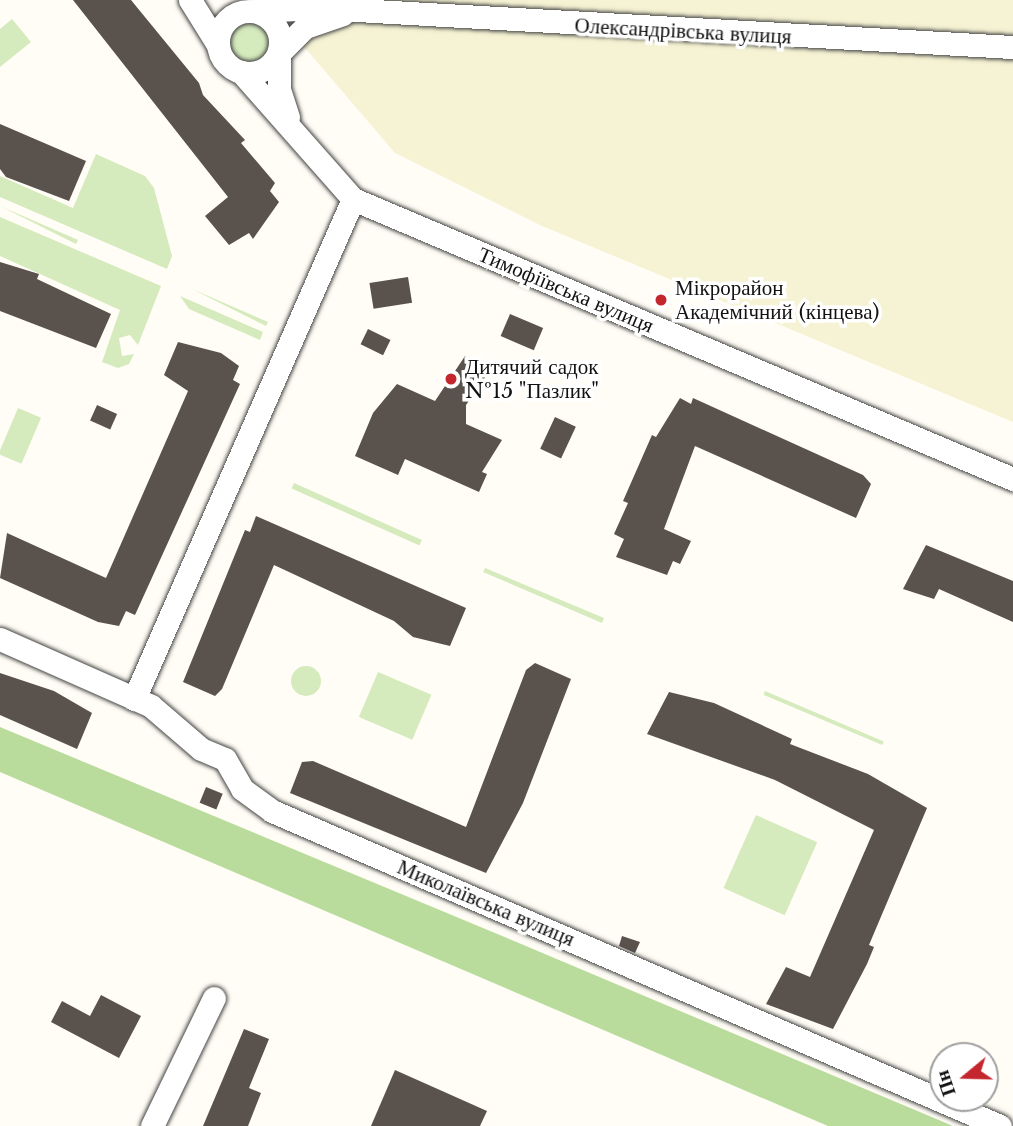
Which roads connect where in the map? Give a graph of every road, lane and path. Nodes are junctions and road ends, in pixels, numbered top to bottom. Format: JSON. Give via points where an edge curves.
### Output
{"nodes":[{"id":1,"x":190,"y":0,"type":"edge"},
{"id":2,"x":206,"y":0,"type":"edge"},
{"id":3,"x":353,"y":10,"type":"junction"},
{"id":4,"x":249,"y":11,"type":"junction"},
{"id":5,"x":218,"y":45,"type":"junction"},
{"id":6,"x":1013,"y":47,"type":"edge"},
{"id":7,"x":279,"y":53,"type":"junction"},
{"id":8,"x":241,"y":72,"type":"junction"},
{"id":9,"x":304,"y":140,"type":"junction"},
{"id":10,"x":352,"y":199,"type":"junction"},
{"id":11,"x":1013,"y":479,"type":"edge"},
{"id":12,"x":0,"y":639,"type":"edge"},
{"id":13,"x":134,"y":699,"type":"junction"},
{"id":14,"x":214,"y":998,"type":"dead end"},
{"id":15,"x":152,"y":1126,"type":"edge"},
{"id":16,"x":1000,"y":1126,"type":"edge"}],
"edges":[{"from":1,"to":5,"type":"street"},
{"from":2,"to":4,"type":"street"},
{"from":3,"to":4,"type":"street","name":"Олександрівська вулиця"},
{"from":3,"to":6,"type":"street","name":"Олександрівська вулиця"},
{"from":3,"to":7,"type":"street","via":[[305,27]]},
{"from":4,"to":5,"type":"street","via":[[228,20]]},
{"from":4,"to":7,"type":"street","via":[[276,26]]},
{"from":5,"to":8,"type":"street","via":[[226,62]]},
{"from":7,"to":8,"type":"street","via":[[268,68]]},
{"from":7,"to":9,"type":"street","via":[[283,108]]},
{"from":8,"to":9,"type":"street","name":"Тимофіївська вулиця"},
{"from":9,"to":10,"type":"street","name":"Тимофіївська вулиця"},
{"from":10,"to":11,"type":"street","name":"Тимофіївська вулиця"},
{"from":10,"to":13,"type":"street"},
{"from":12,"to":13,"type":"street","name":"Миколаївська вулиця"},
{"from":13,"to":16,"type":"street","name":"Миколаївська вулиця","via":[[201,749],[225,759],[242,789],[272,810]]},
{"from":14,"to":15,"type":"street"}]}
